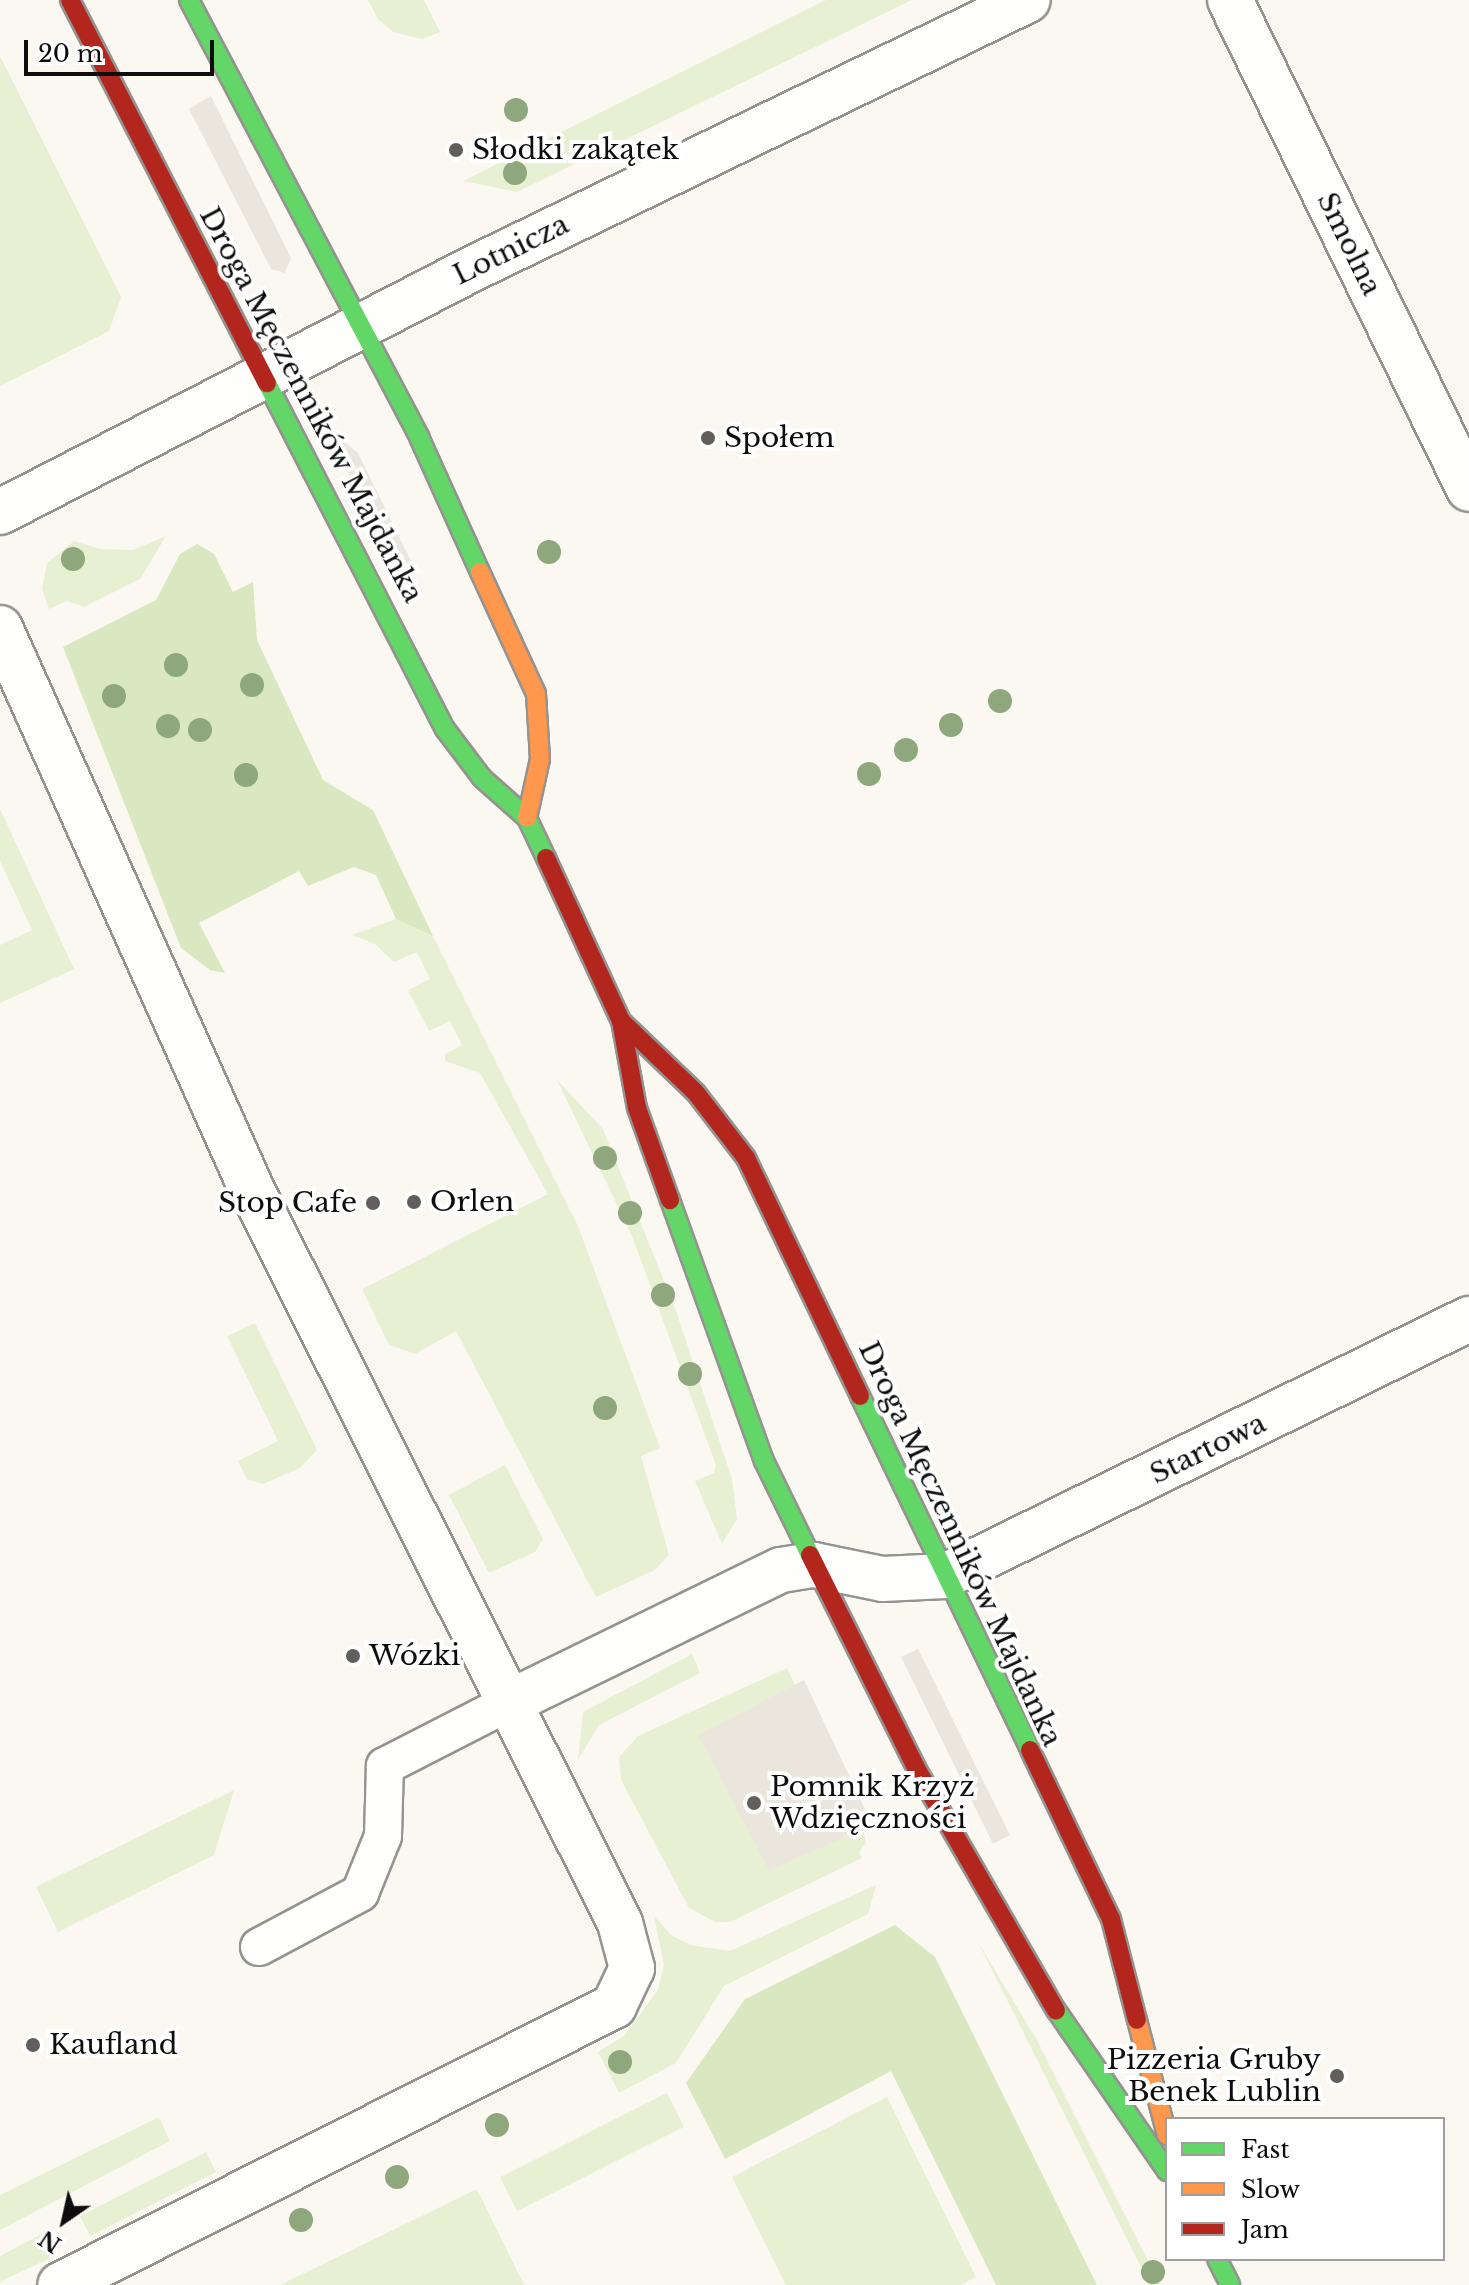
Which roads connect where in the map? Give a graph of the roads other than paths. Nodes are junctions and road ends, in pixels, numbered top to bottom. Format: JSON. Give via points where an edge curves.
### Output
{"nodes":[{"id":1,"x":70,"y":0,"type":"edge"},
{"id":2,"x":189,"y":0,"type":"edge"},
{"id":3,"x":1028,"y":0,"type":"edge"},
{"id":4,"x":1230,"y":0,"type":"edge"},
{"id":5,"x":362,"y":325,"type":"junction"},
{"id":6,"x":264,"y":377,"type":"junction"},
{"id":7,"x":1469,"y":489,"type":"edge"},
{"id":8,"x":0,"y":512,"type":"edge"},
{"id":9,"x":0,"y":628,"type":"edge"},
{"id":10,"x":527,"y":818,"type":"junction"},
{"id":11,"x":621,"y":1021,"type":"junction"},
{"id":12,"x":1469,"y":1319,"type":"edge"},
{"id":13,"x":814,"y":1565,"type":"junction"},
{"id":14,"x":945,"y":1576,"type":"junction"},
{"id":15,"x":510,"y":1702,"type":"junction"},
{"id":16,"x":259,"y":1947,"type":"dead end"},
{"id":17,"x":1165,"y":2127,"type":"edge"},
{"id":18,"x":1165,"y":2168,"type":"edge"},
{"id":19,"x":1218,"y":2261,"type":"edge"},
{"id":20,"x":60,"y":2285,"type":"edge"},
{"id":21,"x":1230,"y":2285,"type":"edge"}],
"edges":[{"from":1,"to":6,"type":"street","name":"Droga Męczenników Majdanka"},
{"from":2,"to":5,"type":"street"},
{"from":3,"to":5,"type":"street","name":"Lotnicza"},
{"from":4,"to":7,"type":"street","name":"Smolna"},
{"from":5,"to":6,"type":"street","name":"Lotnicza"},
{"from":5,"to":10,"type":"street","via":[[536,694],[540,759]]},
{"from":6,"to":8,"type":"street","name":"Lotnicza"},
{"from":6,"to":10,"type":"street","name":"Droga Męczenników Majdanka","via":[[445,729],[482,778]]},
{"from":9,"to":15,"type":"street","via":[[252,1190]]},
{"from":10,"to":11,"type":"street","name":"Droga Męczenników Majdanka"},
{"from":11,"to":13,"type":"street","name":"Droga Męczenników Majdanka","via":[[637,1108],[667,1196],[745,1415]]},
{"from":11,"to":14,"type":"street","name":"Droga Męczenników Majdanka","via":[[696,1093],[746,1158]]},
{"from":12,"to":14,"type":"street","name":"Startowa"},
{"from":13,"to":14,"type":"street","via":[[883,1579]]},
{"from":13,"to":15,"type":"street","via":[[781,1570]]},
{"from":13,"to":18,"type":"street","name":"Droga Męczenników Majdanka","via":[[916,1768],[1056,2011]]},
{"from":14,"to":17,"type":"street","name":"Droga Męczenników Majdanka","via":[[1111,1919]]},
{"from":15,"to":16,"type":"lane","via":[[385,1766],[383,1836],[360,1893]]},
{"from":15,"to":20,"type":"street","via":[[630,1944],[632,1968],[614,2006]]},
{"from":19,"to":21,"type":"street"}]}
